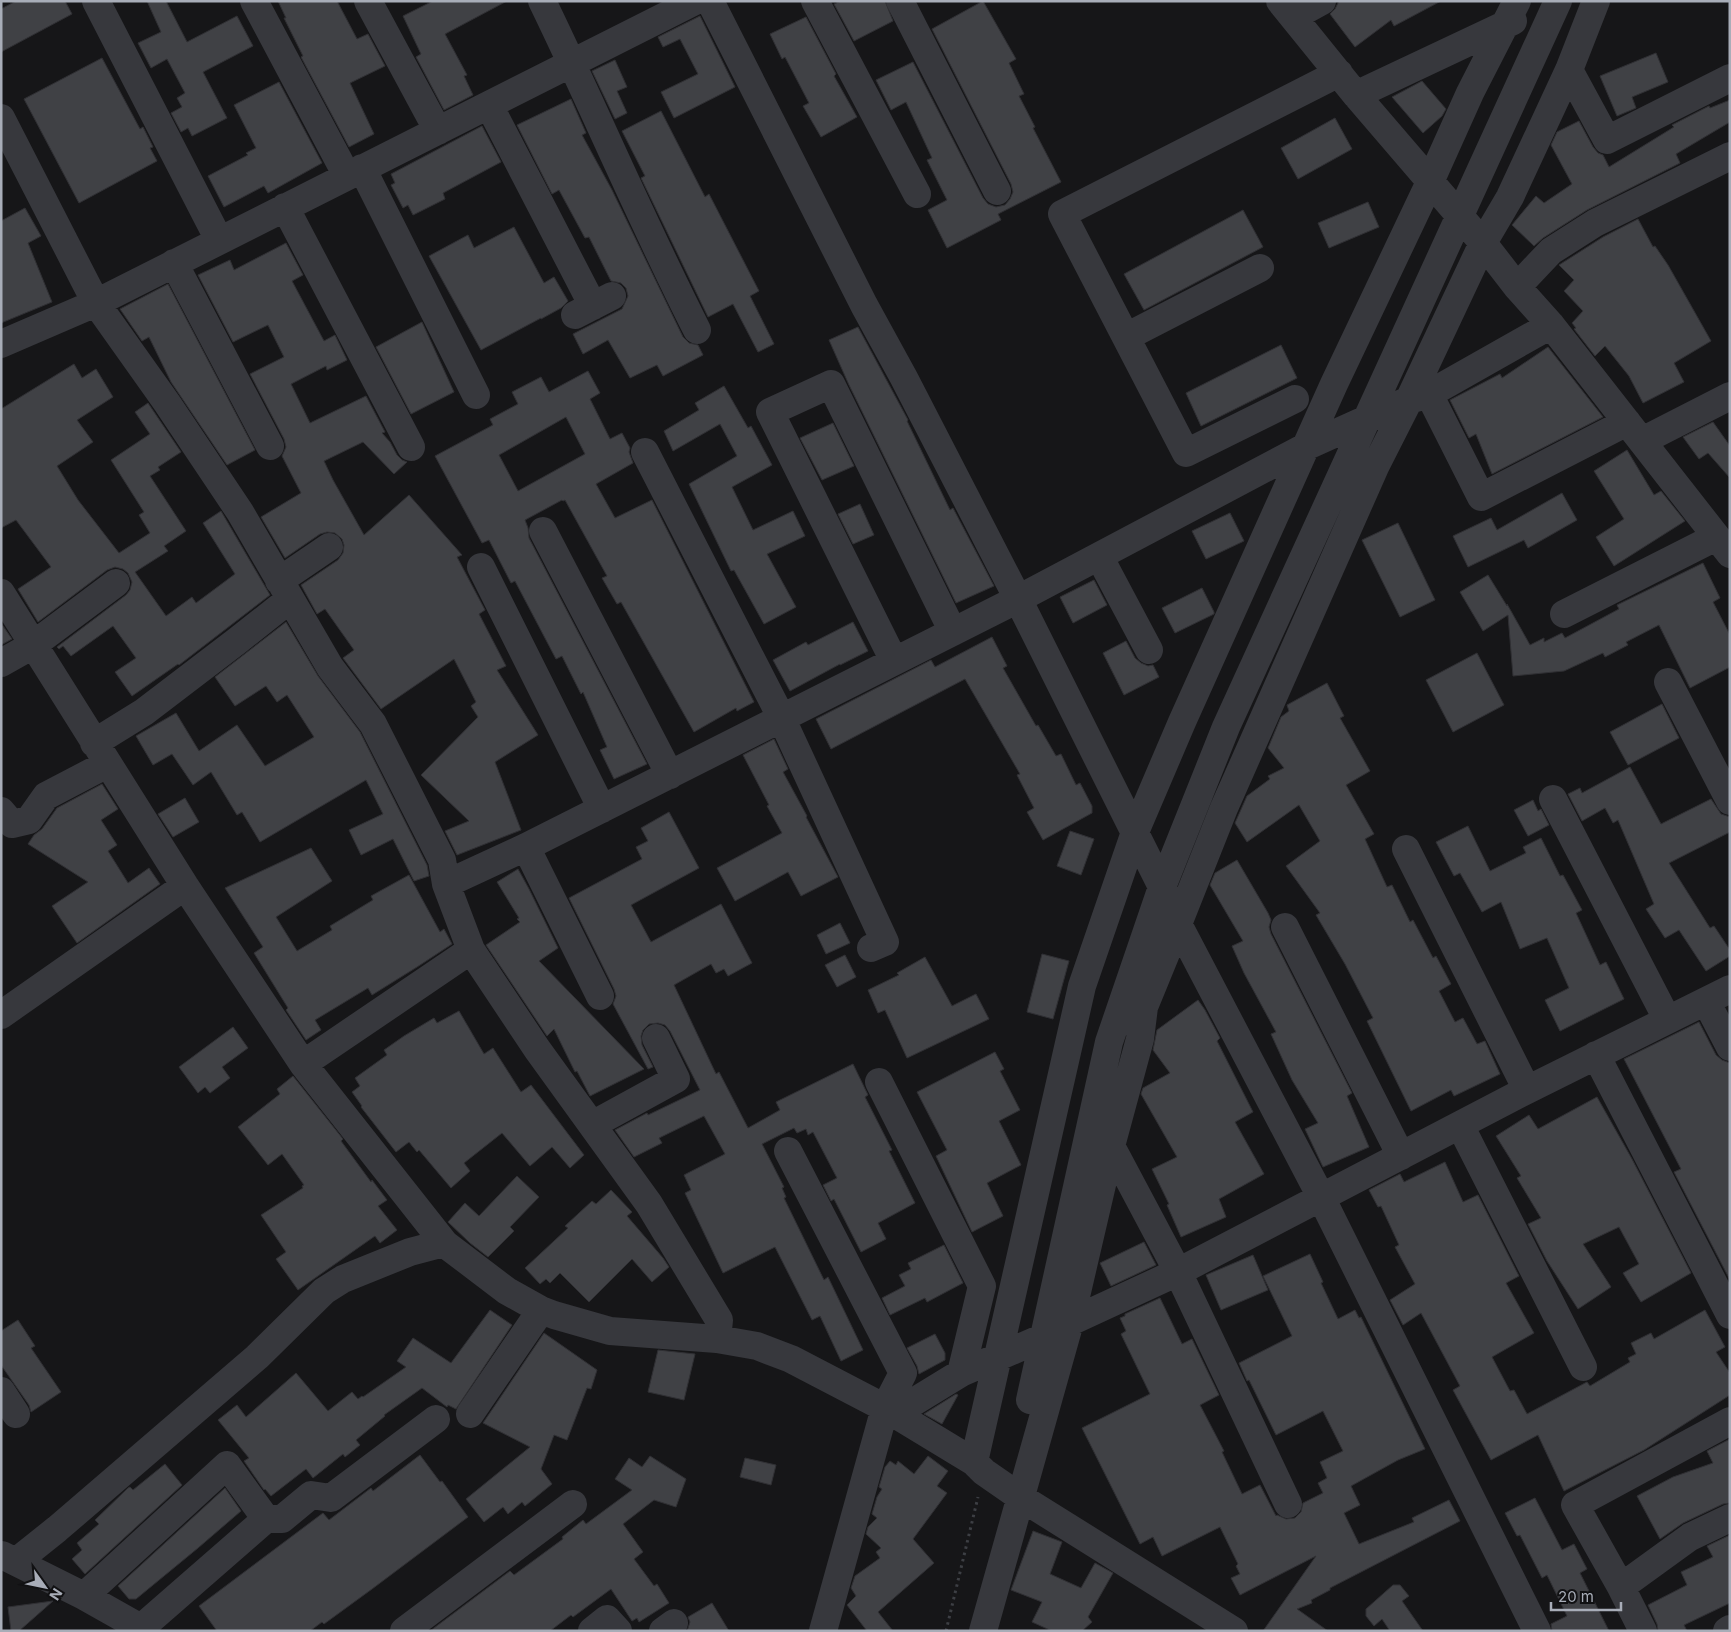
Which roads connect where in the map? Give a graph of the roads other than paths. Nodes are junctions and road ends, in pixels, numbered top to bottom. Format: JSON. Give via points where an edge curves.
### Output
{"nodes":[{"id":1,"x":96,"y":1,"type":"edge"},
{"id":2,"x":254,"y":1,"type":"edge"},
{"id":3,"x":368,"y":1,"type":"edge"},
{"id":4,"x":542,"y":1,"type":"edge"},
{"id":5,"x":695,"y":1,"type":"edge"},
{"id":6,"x":710,"y":1,"type":"edge"},
{"id":7,"x":815,"y":1,"type":"edge"},
{"id":8,"x":900,"y":1,"type":"edge"},
{"id":9,"x":1322,"y":1,"type":"edge"},
{"id":10,"x":1557,"y":1,"type":"edge"},
{"id":11,"x":1596,"y":1,"type":"edge"},
{"id":12,"x":1286,"y":9,"type":"edge"},
{"id":13,"x":1512,"y":12,"type":"edge"},
{"id":14,"x":572,"y":64,"type":"junction"},
{"id":15,"x":1569,"y":70,"type":"junction"},
{"id":16,"x":1338,"y":73,"type":"junction"},
{"id":17,"x":1730,"y":78,"type":"edge"},
{"id":18,"x":1356,"y":95,"type":"junction"},
{"id":19,"x":489,"y":105,"type":"junction"},
{"id":20,"x":1,"y":118,"type":"edge"},
{"id":21,"x":438,"y":131,"type":"junction"},
{"id":22,"x":1730,"y":156,"type":"edge"},
{"id":23,"x":354,"y":172,"type":"junction"},
{"id":24,"x":1430,"y":182,"type":"junction"},
{"id":25,"x":997,"y":191,"type":"dead end"},
{"id":26,"x":917,"y":194,"type":"dead end"},
{"id":27,"x":285,"y":207,"type":"junction"},
{"id":28,"x":1460,"y":217,"type":"junction"},
{"id":29,"x":219,"y":240,"type":"junction"},
{"id":30,"x":1483,"y":243,"type":"junction"},
{"id":31,"x":174,"y":263,"type":"junction"},
{"id":32,"x":1260,"y":268,"type":"dead end"},
{"id":33,"x":1517,"y":287,"type":"junction"},
{"id":34,"x":96,"y":303,"type":"junction"},
{"id":35,"x":593,"y":306,"type":"dead end"},
{"id":36,"x":1551,"y":325,"type":"junction"},
{"id":37,"x":697,"y":330,"type":"dead end"},
{"id":38,"x":1126,"y":337,"type":"junction"},
{"id":39,"x":1,"y":344,"type":"edge"},
{"id":40,"x":476,"y":395,"type":"dead end"},
{"id":41,"x":1730,"y":396,"type":"edge"},
{"id":42,"x":1419,"y":397,"type":"junction"},
{"id":43,"x":1295,"y":399,"type":"dead end"},
{"id":44,"x":1365,"y":420,"type":"junction"},
{"id":45,"x":1635,"y":432,"type":"junction"},
{"id":46,"x":270,"y":446,"type":"dead end"},
{"id":47,"x":410,"y":447,"type":"dead end"},
{"id":48,"x":1305,"y":447,"type":"junction"},
{"id":49,"x":645,"y":452,"type":"dead end"},
{"id":50,"x":543,"y":531,"type":"dead end"},
{"id":51,"x":1723,"y":545,"type":"edge"},
{"id":52,"x":329,"y":547,"type":"dead end"},
{"id":53,"x":1099,"y":556,"type":"junction"},
{"id":54,"x":481,"y":566,"type":"dead end"},
{"id":55,"x":116,"y":582,"type":"dead end"},
{"id":56,"x":284,"y":590,"type":"junction"},
{"id":57,"x":1,"y":593,"type":"edge"},
{"id":58,"x":1018,"y":599,"type":"junction"},
{"id":59,"x":1564,"y":614,"type":"dead end"},
{"id":60,"x":953,"y":632,"type":"junction"},
{"id":61,"x":33,"y":645,"type":"junction"},
{"id":62,"x":1149,"y":650,"type":"dead end"},
{"id":63,"x":894,"y":661,"type":"junction"},
{"id":64,"x":1,"y":663,"type":"edge"},
{"id":65,"x":1668,"y":682,"type":"dead end"},
{"id":66,"x":781,"y":717,"type":"junction"},
{"id":67,"x":101,"y":754,"type":"junction"},
{"id":68,"x":670,"y":775,"type":"junction"},
{"id":69,"x":1553,"y":799,"type":"dead end"},
{"id":70,"x":1730,"y":801,"type":"edge"},
{"id":71,"x":602,"y":809,"type":"junction"},
{"id":72,"x":1,"y":811,"type":"edge"},
{"id":73,"x":1135,"y":832,"type":"junction"},
{"id":74,"x":526,"y":847,"type":"junction"},
{"id":75,"x":1406,"y":849,"type":"dead end"},
{"id":76,"x":446,"y":884,"type":"junction"},
{"id":77,"x":185,"y":886,"type":"junction"},
{"id":78,"x":1162,"y":887,"type":"junction"},
{"id":79,"x":1178,"y":924,"type":"junction"},
{"id":80,"x":1285,"y":927,"type":"dead end"},
{"id":81,"x":871,"y":948,"type":"dead end"},
{"id":82,"x":471,"y":950,"type":"junction"},
{"id":83,"x":1718,"y":995,"type":"edge"},
{"id":84,"x":600,"y":996,"type":"dead end"},
{"id":85,"x":1,"y":1015,"type":"edge"},
{"id":86,"x":1667,"y":1019,"type":"junction"},
{"id":87,"x":656,"y":1038,"type":"dead end"},
{"id":88,"x":1730,"y":1047,"type":"edge"},
{"id":89,"x":1596,"y":1055,"type":"junction"},
{"id":90,"x":304,"y":1064,"type":"junction"},
{"id":91,"x":879,"y":1082,"type":"dead end"},
{"id":92,"x":1527,"y":1090,"type":"junction"},
{"id":93,"x":1460,"y":1124,"type":"junction"},
{"id":94,"x":592,"y":1125,"type":"junction"},
{"id":95,"x":1111,"y":1146,"type":"junction"},
{"id":96,"x":788,"y":1151,"type":"dead end"},
{"id":97,"x":1401,"y":1156,"type":"junction"},
{"id":98,"x":1321,"y":1197,"type":"junction"},
{"id":99,"x":444,"y":1243,"type":"junction"},
{"id":100,"x":1178,"y":1272,"type":"junction"},
{"id":101,"x":541,"y":1310,"type":"junction"},
{"id":102,"x":1730,"y":1315,"type":"edge"},
{"id":103,"x":1070,"y":1322,"type":"junction"},
{"id":104,"x":1044,"y":1337,"type":"junction"},
{"id":105,"x":716,"y":1339,"type":"junction"},
{"id":106,"x":998,"y":1357,"type":"junction"},
{"id":107,"x":1583,"y":1367,"type":"dead end"},
{"id":108,"x":962,"y":1373,"type":"junction"},
{"id":109,"x":1,"y":1391,"type":"edge"},
{"id":110,"x":890,"y":1411,"type":"junction"},
{"id":111,"x":16,"y":1414,"type":"dead end"},
{"id":112,"x":470,"y":1414,"type":"dead end"},
{"id":113,"x":436,"y":1419,"type":"dead end"},
{"id":114,"x":1730,"y":1421,"type":"edge"},
{"id":115,"x":979,"y":1467,"type":"junction"},
{"id":116,"x":1015,"y":1493,"type":"junction"},
{"id":117,"x":572,"y":1504,"type":"dead end"},
{"id":118,"x":1288,"y":1504,"type":"dead end"},
{"id":119,"x":1730,"y":1518,"type":"edge"},
{"id":120,"x":266,"y":1519,"type":"junction"},
{"id":121,"x":9,"y":1558,"type":"edge"},
{"id":122,"x":1621,"y":1587,"type":"junction"},
{"id":123,"x":84,"y":1596,"type":"junction"},
{"id":124,"x":144,"y":1629,"type":"edge"},
{"id":125,"x":404,"y":1631,"type":"edge"},
{"id":126,"x":592,"y":1631,"type":"edge"},
{"id":127,"x":618,"y":1631,"type":"edge"},
{"id":128,"x":823,"y":1631,"type":"edge"},
{"id":129,"x":983,"y":1631,"type":"edge"},
{"id":130,"x":1234,"y":1631,"type":"edge"},
{"id":131,"x":1537,"y":1631,"type":"edge"},
{"id":132,"x":1643,"y":1631,"type":"edge"}],
"edges":[{"from":1,"to":29,"type":"street"},
{"from":2,"to":23,"type":"street"},
{"from":3,"to":21,"type":"street"},
{"from":4,"to":14,"type":"street"},
{"from":5,"to":14,"type":"street"},
{"from":6,"to":58,"type":"street"},
{"from":7,"to":26,"type":"street"},
{"from":8,"to":25,"type":"street"},
{"from":9,"to":12,"type":"street"},
{"from":10,"to":13,"type":"street"},
{"from":10,"to":28,"type":"street"},
{"from":11,"to":15,"type":"street"},
{"from":12,"to":16,"type":"street"},
{"from":13,"to":18,"type":"street"},
{"from":13,"to":24,"type":"street","via":[[1470,93]]},
{"from":14,"to":19,"type":"street"},
{"from":14,"to":37,"type":"street","via":[[662,262]]},
{"from":15,"to":17,"type":"street","via":[[1606,140]]},
{"from":15,"to":30,"type":"street","via":[[1510,197]]},
{"from":16,"to":18,"type":"street"},
{"from":16,"to":38,"type":"street","via":[[1062,214]]},
{"from":18,"to":24,"type":"street"},
{"from":19,"to":21,"type":"street"},
{"from":19,"to":35,"type":"street"},
{"from":20,"to":34,"type":"street"},
{"from":21,"to":23,"type":"street"},
{"from":22,"to":33,"type":"street","via":[[1595,223],[1551,251]]},
{"from":23,"to":27,"type":"street"},
{"from":23,"to":40,"type":"street"},
{"from":24,"to":28,"type":"street"},
{"from":24,"to":48,"type":"street"},
{"from":27,"to":29,"type":"street"},
{"from":27,"to":47,"type":"street"},
{"from":28,"to":30,"type":"street"},
{"from":28,"to":44,"type":"street"},
{"from":29,"to":31,"type":"street"},
{"from":30,"to":33,"type":"street"},
{"from":30,"to":42,"type":"street"},
{"from":31,"to":34,"type":"street"},
{"from":31,"to":46,"type":"street"},
{"from":32,"to":38,"type":"street"},
{"from":33,"to":36,"type":"street"},
{"from":34,"to":39,"type":"street"},
{"from":34,"to":56,"type":"street","via":[[234,504]]},
{"from":36,"to":42,"type":"street"},
{"from":36,"to":45,"type":"street"},
{"from":38,"to":43,"type":"street","via":[[1186,453]]},
{"from":41,"to":45,"type":"street"},
{"from":42,"to":44,"type":"street"},
{"from":42,"to":45,"type":"street","via":[[1480,497]]},
{"from":42,"to":79,"type":"street","via":[[1371,476],[1238,775]]},
{"from":44,"to":48,"type":"street"},
{"from":44,"to":78,"type":"street","via":[[1226,727]]},
{"from":45,"to":51,"type":"street"},
{"from":48,"to":53,"type":"street"},
{"from":48,"to":73,"type":"street"},
{"from":49,"to":66,"type":"street"},
{"from":50,"to":68,"type":"street"},
{"from":51,"to":59,"type":"street"},
{"from":52,"to":56,"type":"street"},
{"from":53,"to":58,"type":"street"},
{"from":53,"to":62,"type":"street"},
{"from":54,"to":71,"type":"street"},
{"from":55,"to":61,"type":"street"},
{"from":56,"to":67,"type":"street","via":[[237,642],[144,712]]},
{"from":56,"to":76,"type":"street","via":[[330,667],[373,724],[442,860]]},
{"from":57,"to":61,"type":"street"},
{"from":58,"to":60,"type":"street"},
{"from":58,"to":73,"type":"street"},
{"from":60,"to":63,"type":"street"},
{"from":60,"to":63,"type":"street","via":[[831,384],[770,412]]},
{"from":61,"to":64,"type":"street"},
{"from":61,"to":67,"type":"street"},
{"from":63,"to":66,"type":"street"},
{"from":65,"to":70,"type":"street"},
{"from":66,"to":68,"type":"street"},
{"from":66,"to":81,"type":"street","via":[[885,942]]},
{"from":67,"to":72,"type":"street","via":[[46,796],[29,820],[12,824]]},
{"from":67,"to":77,"type":"street"},
{"from":68,"to":71,"type":"street"},
{"from":69,"to":86,"type":"street"},
{"from":71,"to":74,"type":"street"},
{"from":73,"to":78,"type":"street"},
{"from":73,"to":106,"type":"street","via":[[1082,986]]},
{"from":74,"to":76,"type":"street"},
{"from":74,"to":84,"type":"street"},
{"from":75,"to":92,"type":"street"},
{"from":76,"to":82,"type":"street"},
{"from":77,"to":85,"type":"street"},
{"from":77,"to":90,"type":"street"},
{"from":78,"to":79,"type":"street"},
{"from":78,"to":104,"type":"street","via":[[1109,1042]]},
{"from":79,"to":95,"type":"street","via":[[1144,1007],[1140,1039]]},
{"from":79,"to":98,"type":"street"},
{"from":80,"to":97,"type":"street"},
{"from":82,"to":90,"type":"street"},
{"from":82,"to":94,"type":"street"},
{"from":83,"to":86,"type":"street"},
{"from":83,"to":88,"type":"street"},
{"from":86,"to":89,"type":"street"},
{"from":87,"to":94,"type":"street","via":[[676,1079]]},
{"from":89,"to":92,"type":"street"},
{"from":89,"to":102,"type":"street"},
{"from":90,"to":99,"type":"street"},
{"from":91,"to":108,"type":"street","via":[[982,1286]]},
{"from":92,"to":93,"type":"street"},
{"from":93,"to":97,"type":"street"},
{"from":93,"to":107,"type":"street"},
{"from":94,"to":105,"type":"street","via":[[649,1204],[719,1320]]},
{"from":95,"to":100,"type":"street"},
{"from":95,"to":103,"type":"street"},
{"from":96,"to":110,"type":"street","via":[[903,1373]]},
{"from":97,"to":98,"type":"street"},
{"from":98,"to":100,"type":"street"},
{"from":98,"to":131,"type":"street"},
{"from":99,"to":101,"type":"street","via":[[507,1290]]},
{"from":99,"to":121,"type":"street","via":[[401,1255],[343,1278],[324,1291],[257,1357],[57,1529]]},
{"from":100,"to":103,"type":"street"},
{"from":100,"to":118,"type":"street"},
{"from":101,"to":105,"type":"street","via":[[610,1331]]},
{"from":101,"to":112,"type":"street"},
{"from":103,"to":104,"type":"street"},
{"from":103,"to":116,"type":"street"},
{"from":104,"to":106,"type":"street"},
{"from":104,"to":116,"type":"street"},
{"from":105,"to":110,"type":"street","via":[[757,1346],[791,1359]]},
{"from":106,"to":108,"type":"street"},
{"from":106,"to":115,"type":"street"},
{"from":108,"to":110,"type":"street"},
{"from":109,"to":111,"type":"street"},
{"from":110,"to":115,"type":"street"},
{"from":110,"to":128,"type":"street"},
{"from":113,"to":120,"type":"street","via":[[331,1498],[311,1495],[282,1519]]},
{"from":114,"to":122,"type":"street","via":[[1575,1505]]},
{"from":115,"to":116,"type":"street"},
{"from":116,"to":129,"type":"street"},
{"from":116,"to":130,"type":"street"},
{"from":117,"to":125,"type":"street"},
{"from":119,"to":122,"type":"street","via":[[1690,1537]]},
{"from":120,"to":123,"type":"street","via":[[227,1466]]},
{"from":120,"to":124,"type":"street"},
{"from":121,"to":123,"type":"street"},
{"from":122,"to":132,"type":"street"},
{"from":123,"to":124,"type":"street"},
{"from":126,"to":127,"type":"street","via":[[607,1619]]}]}
